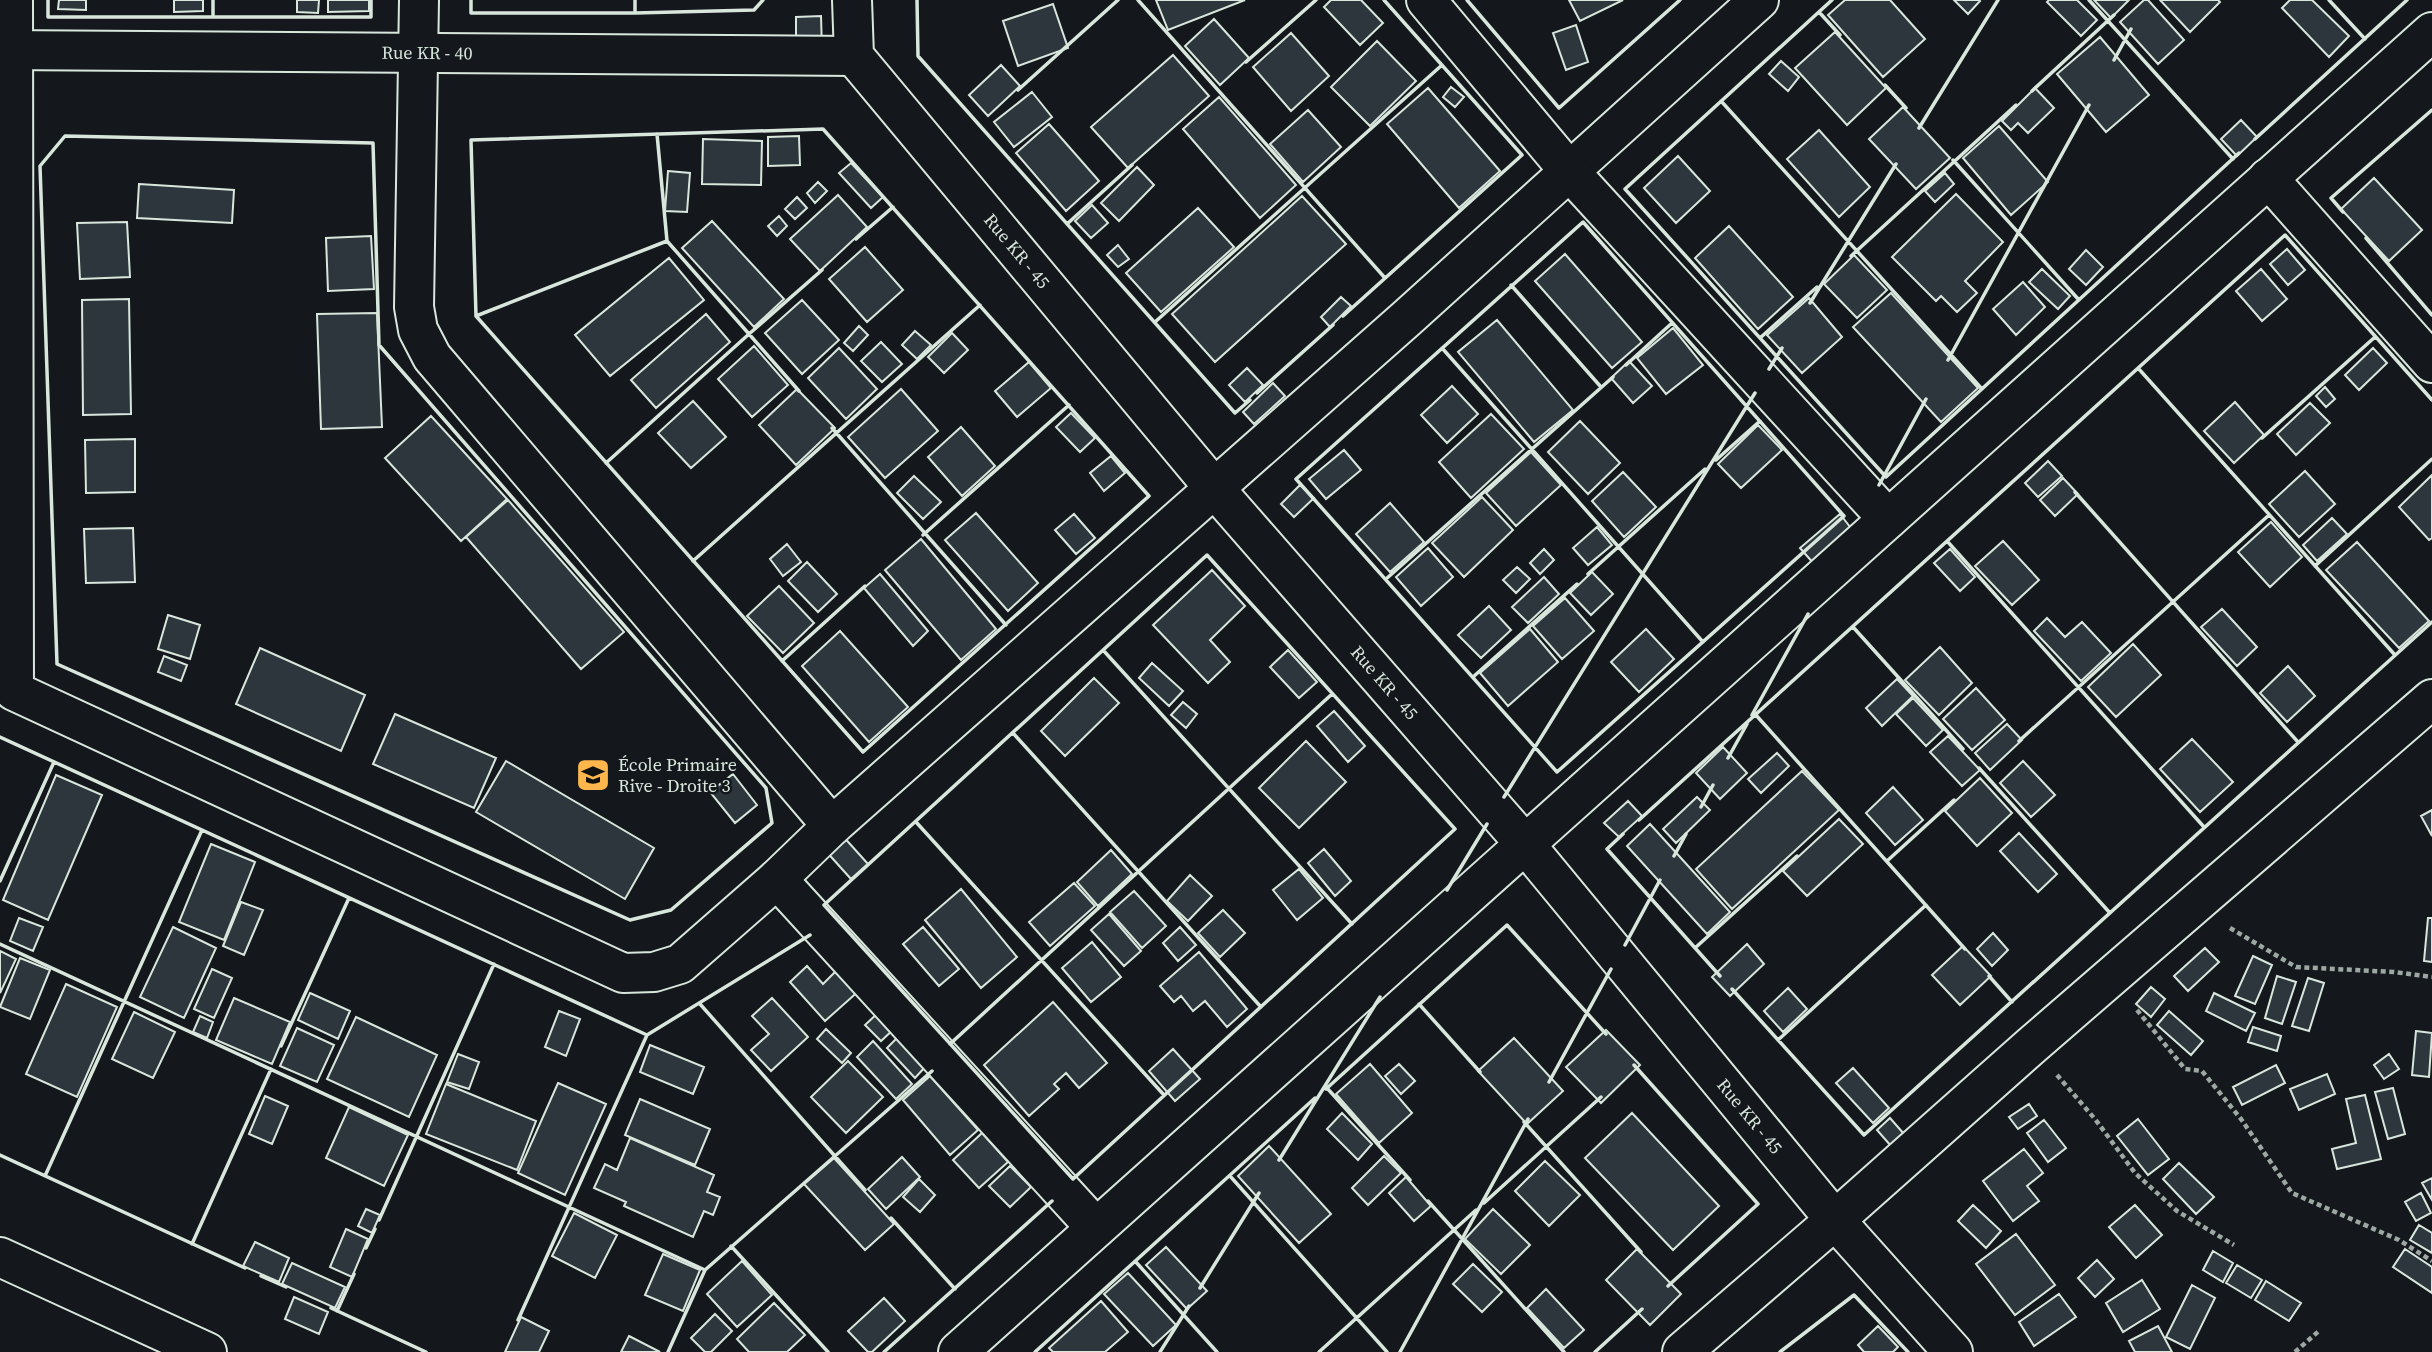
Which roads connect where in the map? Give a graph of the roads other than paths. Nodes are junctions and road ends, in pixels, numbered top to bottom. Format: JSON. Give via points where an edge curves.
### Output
{"nodes":[{"id":1,"x":13,"y":0,"type":"edge"},
{"id":2,"x":419,"y":0,"type":"edge"},
{"id":3,"x":852,"y":0,"type":"edge"},
{"id":4,"x":1426,"y":0,"type":"edge"},
{"id":5,"x":1759,"y":0,"type":"edge"},
{"id":6,"x":2432,"y":32,"type":"edge"},
{"id":7,"x":7,"y":50,"type":"edge"},
{"id":8,"x":419,"y":53,"type":"junction"},
{"id":9,"x":854,"y":57,"type":"junction"},
{"id":10,"x":1570,"y":172,"type":"junction"},
{"id":11,"x":2268,"y":178,"type":"junction"},
{"id":12,"x":2432,"y":363,"type":"edge"},
{"id":13,"x":1215,"y":489,"type":"junction"},
{"id":14,"x":1888,"y":519,"type":"junction"},
{"id":15,"x":7,"y":658,"type":"edge"},
{"id":16,"x":2432,"y":699,"type":"edge"},
{"id":17,"x":832,"y":826,"type":"junction"},
{"id":18,"x":1525,"y":844,"type":"junction"},
{"id":19,"x":777,"y":879,"type":"junction"},
{"id":20,"x":1835,"y":1220,"type":"junction"},
{"id":21,"x":1097,"y":1228,"type":"junction"},
{"id":22,"x":0,"y":1257,"type":"edge"},
{"id":23,"x":207,"y":1352,"type":"edge"},
{"id":24,"x":958,"y":1352,"type":"edge"},
{"id":25,"x":1682,"y":1352,"type":"edge"},
{"id":26,"x":1953,"y":1352,"type":"edge"}],
"edges":[{"from":1,"to":7,"type":"street"},
{"from":2,"to":8,"type":"street"},
{"from":3,"to":9,"type":"street"},
{"from":4,"to":10,"type":"street"},
{"from":5,"to":10,"type":"street"},
{"from":6,"to":11,"type":"street"},
{"from":7,"to":8,"type":"street","name":"Rue KR - 40"},
{"from":7,"to":15,"type":"street"},
{"from":8,"to":9,"type":"street","name":"Rue KR - 40"},
{"from":8,"to":17,"type":"street","via":[[414,307],[427,348]]},
{"from":9,"to":13,"type":"street","name":"Rue KR - 45"},
{"from":10,"to":13,"type":"street"},
{"from":10,"to":14,"type":"street"},
{"from":11,"to":12,"type":"street"},
{"from":11,"to":14,"type":"street"},
{"from":13,"to":17,"type":"street"},
{"from":13,"to":18,"type":"street","name":"Rue KR - 45"},
{"from":14,"to":18,"type":"street"},
{"from":15,"to":19,"type":"street","via":[[14,691],[623,973],[654,972],[680,964]]},
{"from":16,"to":20,"type":"street"},
{"from":17,"to":19,"type":"street"},
{"from":18,"to":20,"type":"street","name":"Rue KR - 45"},
{"from":18,"to":21,"type":"street"},
{"from":19,"to":21,"type":"street"},
{"from":20,"to":25,"type":"street"},
{"from":20,"to":26,"type":"street","name":"Rue KR - 45"},
{"from":21,"to":24,"type":"street"},
{"from":22,"to":23,"type":"street"}]}
